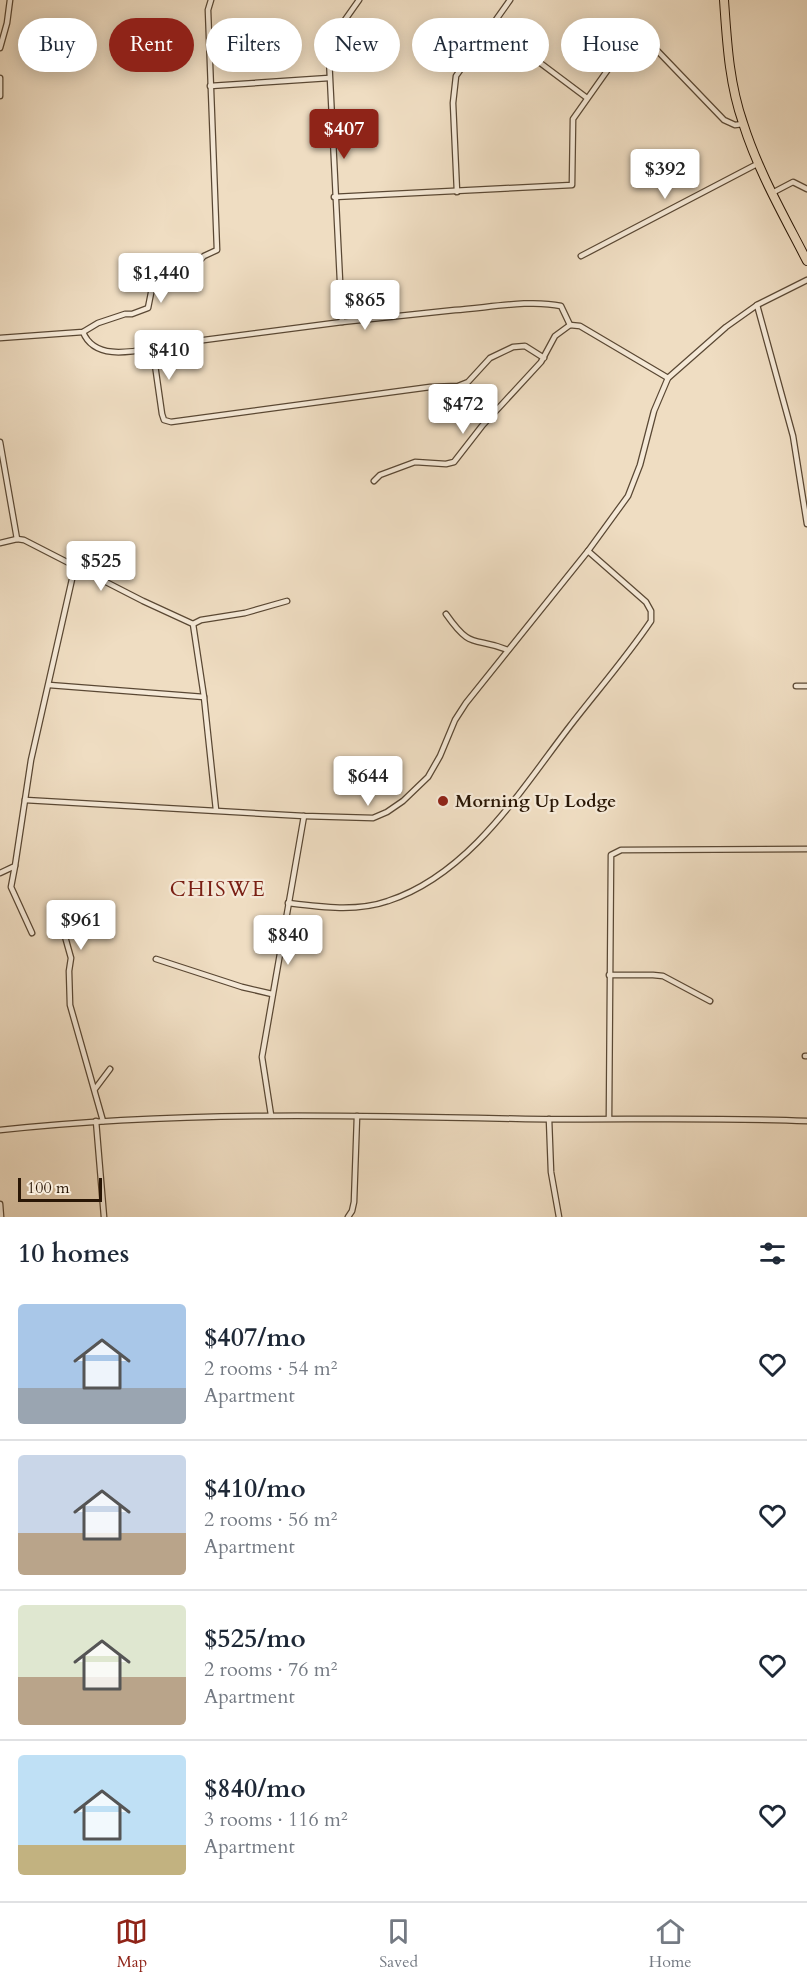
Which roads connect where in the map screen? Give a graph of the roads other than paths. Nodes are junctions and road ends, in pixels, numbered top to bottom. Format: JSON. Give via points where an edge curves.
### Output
{"nodes":[{"id":1,"x":10,"y":0,"type":"edge"},
{"id":2,"x":211,"y":0,"type":"edge"},
{"id":3,"x":359,"y":0,"type":"edge"},
{"id":4,"x":510,"y":0,"type":"edge"},
{"id":5,"x":724,"y":0,"type":"edge"},
{"id":6,"x":497,"y":18,"type":"edge"},
{"id":7,"x":0,"y":48,"type":"edge"},
{"id":8,"x":549,"y":70,"type":"edge"},
{"id":9,"x":459,"y":72,"type":"edge"},
{"id":10,"x":0,"y":78,"type":"edge"},
{"id":11,"x":329,"y":78,"type":"junction"},
{"id":12,"x":210,"y":86,"type":"junction"},
{"id":13,"x":0,"y":96,"type":"edge"},
{"id":14,"x":586,"y":98,"type":"junction"},
{"id":15,"x":743,"y":124,"type":"junction"},
{"id":16,"x":759,"y":163,"type":"junction"},
{"id":17,"x":807,"y":189,"type":"edge"},
{"id":18,"x":457,"y":192,"type":"junction"},
{"id":19,"x":772,"y":193,"type":"junction"},
{"id":20,"x":334,"y":197,"type":"junction"},
{"id":21,"x":804,"y":249,"type":"edge"},
{"id":22,"x":581,"y":256,"type":"dead end"},
{"id":23,"x":807,"y":261,"type":"edge"},
{"id":24,"x":807,"y":280,"type":"edge"},
{"id":25,"x":757,"y":305,"type":"junction"},
{"id":26,"x":342,"y":322,"type":"junction"},
{"id":27,"x":570,"y":325,"type":"junction"},
{"id":28,"x":83,"y":332,"type":"junction"},
{"id":29,"x":0,"y":338,"type":"edge"},
{"id":30,"x":154,"y":348,"type":"junction"},
{"id":31,"x":544,"y":358,"type":"junction"},
{"id":32,"x":668,"y":378,"type":"junction"},
{"id":33,"x":0,"y":442,"type":"edge"},
{"id":34,"x":374,"y":481,"type":"dead end"},
{"id":35,"x":807,"y":524,"type":"edge"},
{"id":36,"x":17,"y":539,"type":"junction"},
{"id":37,"x":0,"y":543,"type":"edge"},
{"id":38,"x":588,"y":551,"type":"junction"},
{"id":39,"x":75,"y":566,"type":"junction"},
{"id":40,"x":287,"y":601,"type":"dead end"},
{"id":41,"x":446,"y":614,"type":"dead end"},
{"id":42,"x":193,"y":624,"type":"junction"},
{"id":43,"x":508,"y":650,"type":"junction"},
{"id":44,"x":49,"y":686,"type":"junction"},
{"id":45,"x":796,"y":686,"type":"dead end"},
{"id":46,"x":807,"y":686,"type":"edge"},
{"id":47,"x":204,"y":697,"type":"junction"},
{"id":48,"x":25,"y":801,"type":"junction"},
{"id":49,"x":216,"y":810,"type":"junction"},
{"id":50,"x":304,"y":816,"type":"junction"},
{"id":51,"x":807,"y":849,"type":"edge"},
{"id":52,"x":15,"y":866,"type":"junction"},
{"id":53,"x":0,"y":873,"type":"edge"},
{"id":54,"x":288,"y":903,"type":"junction"},
{"id":55,"x":32,"y":933,"type":"dead end"},
{"id":56,"x":64,"y":933,"type":"dead end"},
{"id":57,"x":156,"y":959,"type":"dead end"},
{"id":58,"x":609,"y":975,"type":"junction"},
{"id":59,"x":272,"y":994,"type":"junction"},
{"id":60,"x":710,"y":1001,"type":"dead end"},
{"id":61,"x":110,"y":1069,"type":"dead end"},
{"id":62,"x":95,"y":1089,"type":"junction"},
{"id":63,"x":271,"y":1115,"type":"junction"},
{"id":64,"x":357,"y":1116,"type":"junction"},
{"id":65,"x":609,"y":1118,"type":"junction"},
{"id":66,"x":549,"y":1119,"type":"junction"},
{"id":67,"x":96,"y":1121,"type":"junction"},
{"id":68,"x":103,"y":1121,"type":"junction"},
{"id":69,"x":807,"y":1121,"type":"edge"},
{"id":70,"x":0,"y":1130,"type":"edge"},
{"id":71,"x":0,"y":1204,"type":"edge"},
{"id":72,"x":1,"y":1217,"type":"edge"},
{"id":73,"x":104,"y":1217,"type":"edge"},
{"id":74,"x":348,"y":1217,"type":"edge"},
{"id":75,"x":559,"y":1217,"type":"edge"}],
"edges":[{"from":1,"to":7,"type":"street"},
{"from":2,"to":12,"type":"street"},
{"from":3,"to":11,"type":"street","via":[[332,43]]},
{"from":4,"to":6,"type":"street"},
{"from":5,"to":15,"type":"highway","via":[[729,64]]},
{"from":8,"to":14,"type":"street"},
{"from":9,"to":18,"type":"street","via":[[453,104]]},
{"from":10,"to":13,"type":"street"},
{"from":11,"to":12,"type":"street"},
{"from":11,"to":20,"type":"street"},
{"from":12,"to":28,"type":"street","via":[[217,250],[204,256],[182,280],[155,284],[148,308],[98,323]]},
{"from":14,"to":15,"type":"street","via":[[637,34],[724,120]]},
{"from":14,"to":18,"type":"street","via":[[572,123],[572,185]]},
{"from":15,"to":16,"type":"highway"},
{"from":16,"to":19,"type":"highway"},
{"from":16,"to":22,"type":"street"},
{"from":17,"to":19,"type":"street","via":[[793,182]]},
{"from":18,"to":20,"type":"street"},
{"from":19,"to":21,"type":"highway"},
{"from":20,"to":26,"type":"street"},
{"from":21,"to":23,"type":"highway"},
{"from":24,"to":25,"type":"street"},
{"from":25,"to":32,"type":"street","via":[[718,333]]},
{"from":25,"to":35,"type":"street","via":[[793,436]]},
{"from":26,"to":27,"type":"street","via":[[508,304],[561,306]]},
{"from":26,"to":30,"type":"street"},
{"from":27,"to":31,"type":"street","via":[[555,336]]},
{"from":27,"to":32,"type":"street"},
{"from":28,"to":29,"type":"street"},
{"from":28,"to":30,"type":"street","via":[[96,348],[109,352]]},
{"from":30,"to":31,"type":"street","via":[[162,414],[164,420],[171,422],[458,386],[468,382],[490,358],[513,347],[525,346]]},
{"from":31,"to":34,"type":"street","via":[[454,462],[415,462]]},
{"from":32,"to":38,"type":"street","via":[[632,486]]},
{"from":33,"to":36,"type":"street"},
{"from":36,"to":37,"type":"street"},
{"from":36,"to":39,"type":"street"},
{"from":38,"to":43,"type":"street"},
{"from":38,"to":54,"type":"street","via":[[646,602],[651,621],[480,839],[444,872],[388,901],[335,907]]},
{"from":39,"to":42,"type":"street"},
{"from":39,"to":44,"type":"street"},
{"from":40,"to":42,"type":"street"},
{"from":41,"to":43,"type":"street","via":[[469,640]]},
{"from":42,"to":47,"type":"street"},
{"from":43,"to":50,"type":"street","via":[[455,720],[428,777],[403,801],[373,818]]},
{"from":44,"to":47,"type":"street"},
{"from":44,"to":48,"type":"street"},
{"from":45,"to":46,"type":"street"},
{"from":47,"to":49,"type":"street"},
{"from":48,"to":49,"type":"street"},
{"from":48,"to":52,"type":"street"},
{"from":49,"to":50,"type":"street"},
{"from":50,"to":54,"type":"street"},
{"from":51,"to":58,"type":"street","via":[[647,849],[614,853],[609,859]]},
{"from":52,"to":53,"type":"street"},
{"from":52,"to":55,"type":"street","via":[[11,887]]},
{"from":54,"to":59,"type":"street"},
{"from":56,"to":62,"type":"street","via":[[71,958],[70,1005]]},
{"from":57,"to":59,"type":"street"},
{"from":58,"to":60,"type":"street","via":[[663,976]]},
{"from":58,"to":65,"type":"street"},
{"from":59,"to":63,"type":"street","via":[[262,1057]]},
{"from":61,"to":62,"type":"street"},
{"from":62,"to":68,"type":"street"},
{"from":63,"to":64,"type":"street"},
{"from":63,"to":68,"type":"street"},
{"from":64,"to":66,"type":"street"},
{"from":64,"to":74,"type":"street","via":[[354,1202]]},
{"from":65,"to":66,"type":"street"},
{"from":65,"to":69,"type":"street"},
{"from":66,"to":75,"type":"street","via":[[551,1172]]},
{"from":67,"to":68,"type":"street"},
{"from":67,"to":70,"type":"street"},
{"from":67,"to":73,"type":"street"},
{"from":71,"to":72,"type":"street"}]}
